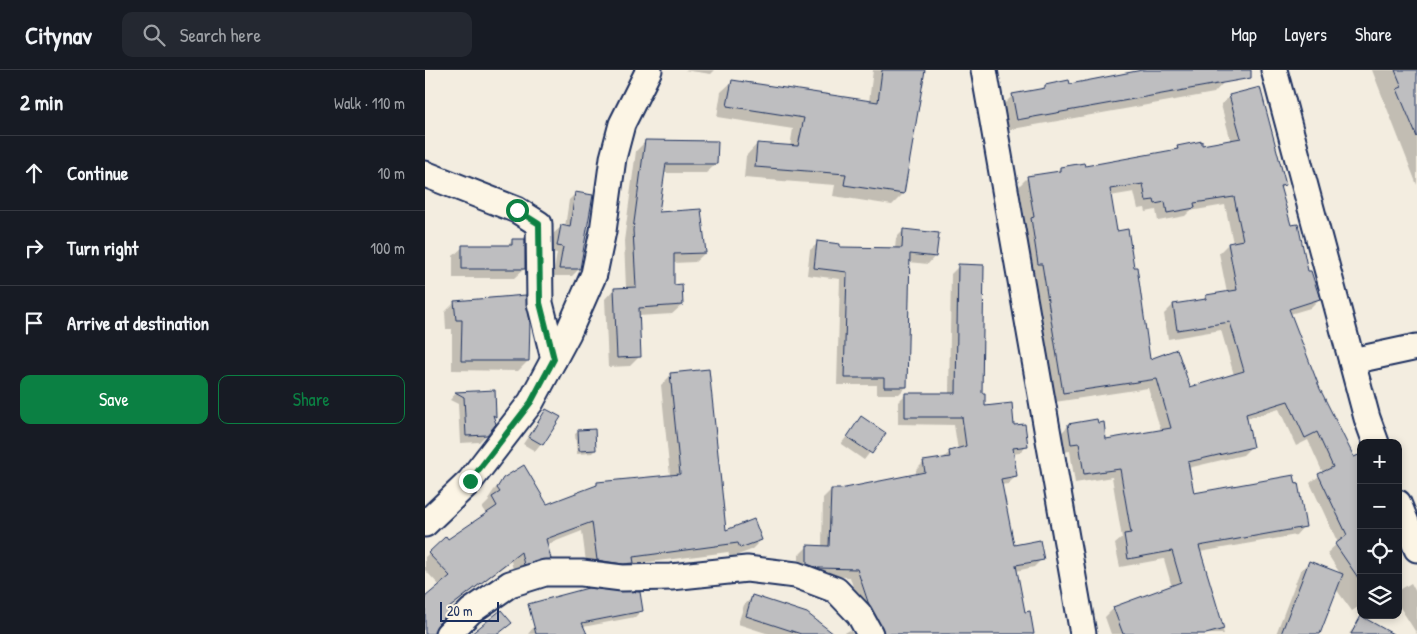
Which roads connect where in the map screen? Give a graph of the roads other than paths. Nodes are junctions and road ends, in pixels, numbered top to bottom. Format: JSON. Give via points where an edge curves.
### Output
{"nodes":[{"id":1,"x":649,"y":70,"type":"edge"},
{"id":2,"x":984,"y":70,"type":"edge"},
{"id":3,"x":1274,"y":70,"type":"edge"},
{"id":4,"x":425,"y":174,"type":"edge"},
{"id":5,"x":1417,"y":347,"type":"edge"},
{"id":6,"x":554,"y":359,"type":"junction"},
{"id":7,"x":1352,"y":361,"type":"junction"},
{"id":8,"x":1375,"y":439,"type":"edge"},
{"id":9,"x":1402,"y":513,"type":"edge"},
{"id":10,"x":425,"y":524,"type":"edge"},
{"id":11,"x":1417,"y":549,"type":"edge"},
{"id":12,"x":449,"y":634,"type":"edge"},
{"id":13,"x":870,"y":634,"type":"edge"},
{"id":14,"x":1083,"y":634,"type":"edge"}],
"edges":[{"from":1,"to":6,"type":"street","via":[[622,124],[613,158],[594,274]]},
{"from":2,"to":14,"type":"street"},
{"from":3,"to":7,"type":"street"},
{"from":4,"to":6,"type":"street","via":[[517,210],[539,224],[540,303]]},
{"from":5,"to":7,"type":"street"},
{"from":6,"to":10,"type":"street","via":[[531,402],[470,481]]},
{"from":7,"to":8,"type":"street"},
{"from":9,"to":11,"type":"street"},
{"from":12,"to":13,"type":"street","via":[[471,612],[510,584],[545,573],[671,578],[747,569],[796,575],[835,590],[859,614]]}]}
